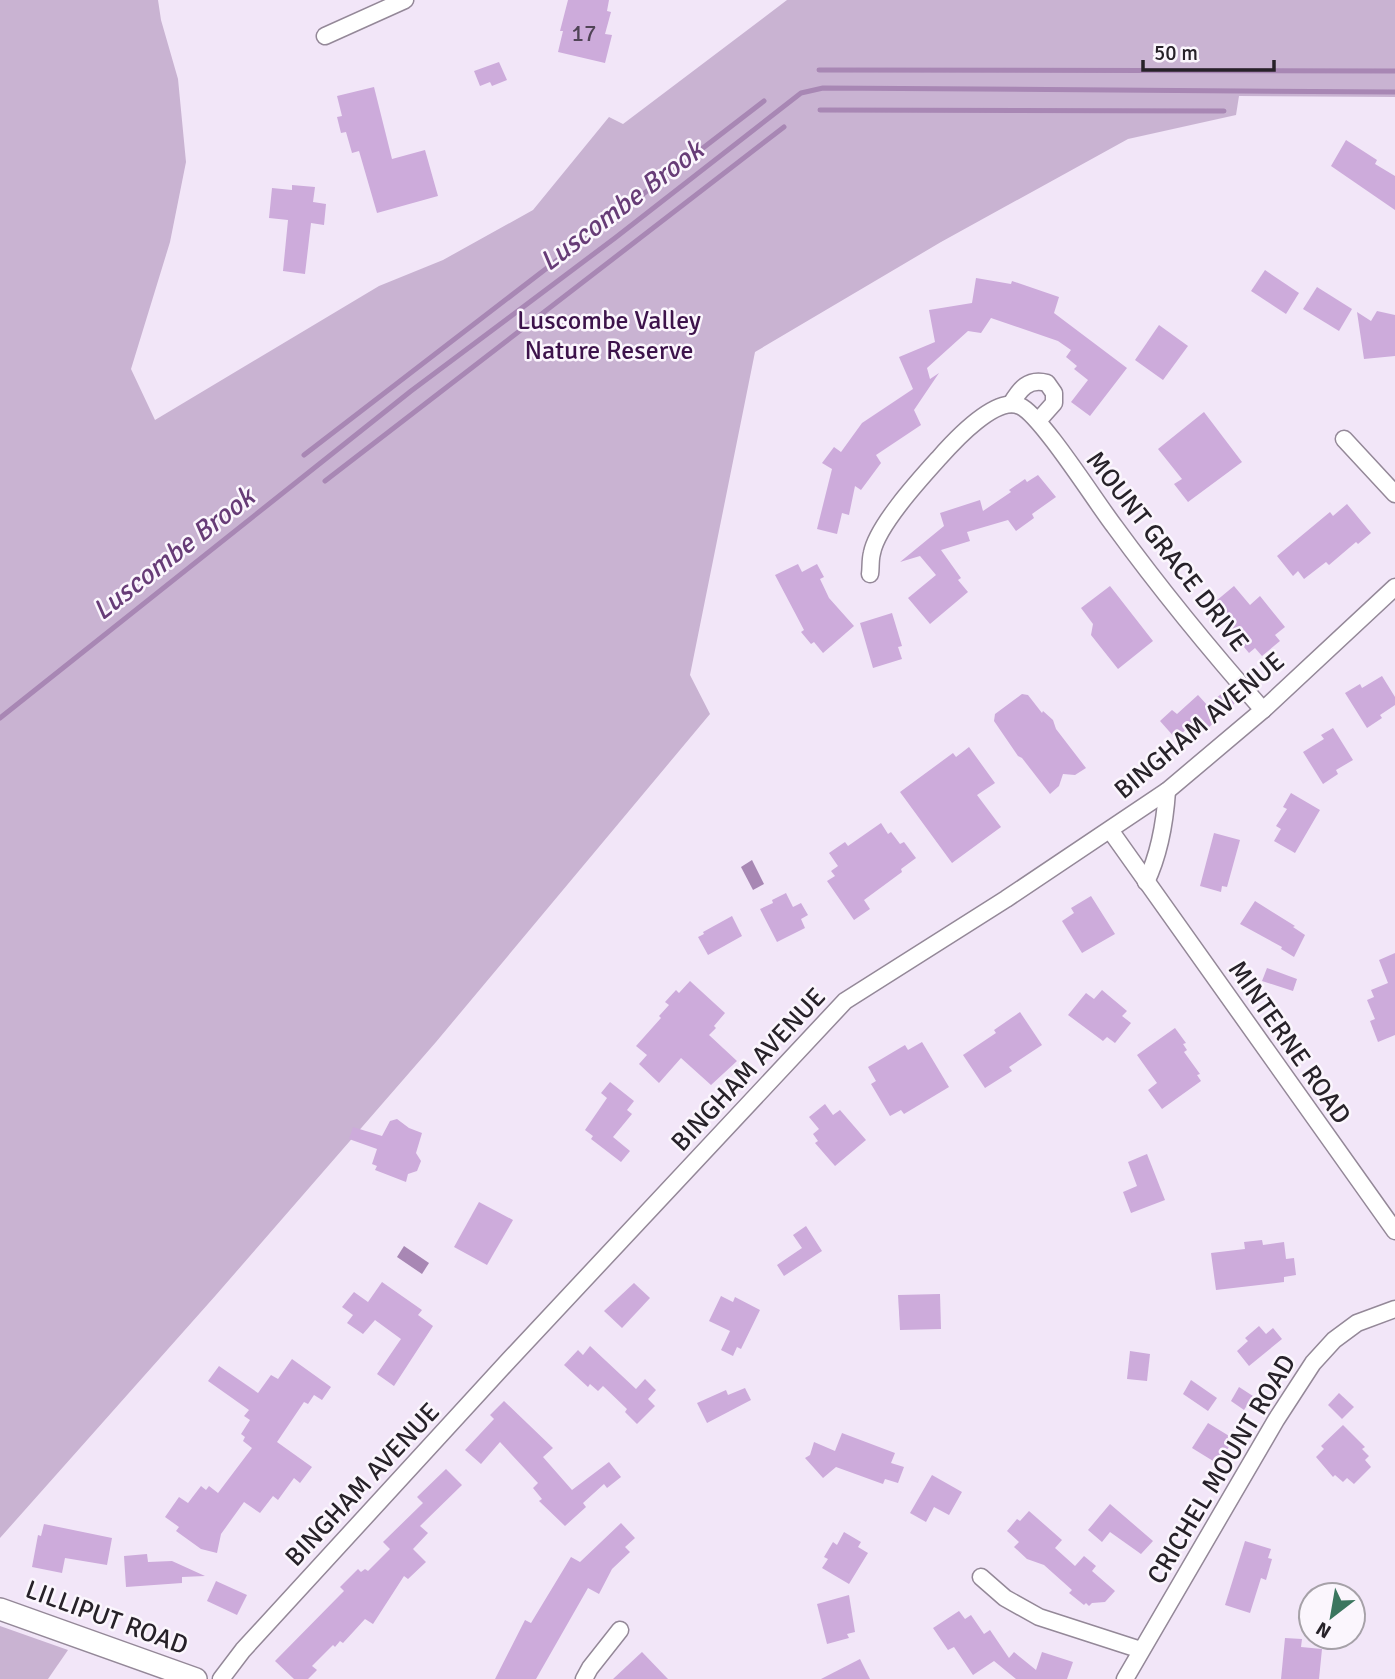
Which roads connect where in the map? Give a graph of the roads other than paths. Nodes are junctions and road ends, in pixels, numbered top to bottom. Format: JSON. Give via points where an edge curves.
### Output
{"nodes":[{"id":1,"x":405,"y":0,"type":"edge"},
{"id":2,"x":325,"y":36,"type":"dead end"},
{"id":3,"x":1011,"y":404,"type":"junction"},
{"id":4,"x":1038,"y":421,"type":"junction"},
{"id":5,"x":1344,"y":439,"type":"dead end"},
{"id":6,"x":1395,"y":495,"type":"edge"},
{"id":7,"x":870,"y":575,"type":"dead end"},
{"id":8,"x":1395,"y":587,"type":"edge"},
{"id":9,"x":1263,"y":710,"type":"junction"},
{"id":10,"x":1167,"y":790,"type":"junction"},
{"id":11,"x":1110,"y":830,"type":"junction"},
{"id":12,"x":1146,"y":882,"type":"junction"},
{"id":13,"x":1395,"y":1231,"type":"edge"},
{"id":14,"x":1395,"y":1309,"type":"edge"},
{"id":15,"x":981,"y":1577,"type":"dead end"},
{"id":16,"x":0,"y":1609,"type":"edge"},
{"id":17,"x":620,"y":1630,"type":"dead end"},
{"id":18,"x":1141,"y":1650,"type":"junction"},
{"id":19,"x":195,"y":1679,"type":"edge"},
{"id":20,"x":221,"y":1679,"type":"edge"},
{"id":21,"x":584,"y":1679,"type":"edge"},
{"id":22,"x":1125,"y":1679,"type":"edge"}],
"edges":[{"from":1,"to":2,"type":"street"},
{"from":3,"to":4,"type":"street","name":"MOUNT GRACE DRIVE"},
{"from":3,"to":4,"type":"street","via":[[1026,384],[1036,380],[1047,383],[1054,403]]},
{"from":3,"to":7,"type":"street","via":[[1004,404],[968,429],[922,477],[880,534],[872,551]]},
{"from":4,"to":9,"type":"street","name":"MOUNT GRACE DRIVE","via":[[1123,538]]},
{"from":5,"to":6,"type":"street"},
{"from":8,"to":9,"type":"street","name":"BINGHAM AVENUE"},
{"from":9,"to":10,"type":"street","name":"BINGHAM AVENUE"},
{"from":10,"to":11,"type":"street","name":"BINGHAM AVENUE"},
{"from":10,"to":12,"type":"street","via":[[1154,865]]},
{"from":11,"to":12,"type":"street","name":"MINTERNE ROAD"},
{"from":11,"to":20,"type":"street","name":"BINGHAM AVENUE","via":[[845,1001],[500,1369]]},
{"from":12,"to":13,"type":"street","name":"MINTERNE ROAD"},
{"from":14,"to":18,"type":"street","name":"CRICHEL MOUNT ROAD","via":[[1357,1324],[1312,1363]]},
{"from":15,"to":18,"type":"street","via":[[1005,1598],[1039,1617]]},
{"from":16,"to":19,"type":"street","name":"LILLIPUT ROAD"},
{"from":17,"to":21,"type":"street"},
{"from":18,"to":22,"type":"street","name":"CRICHEL MOUNT ROAD"}]}
